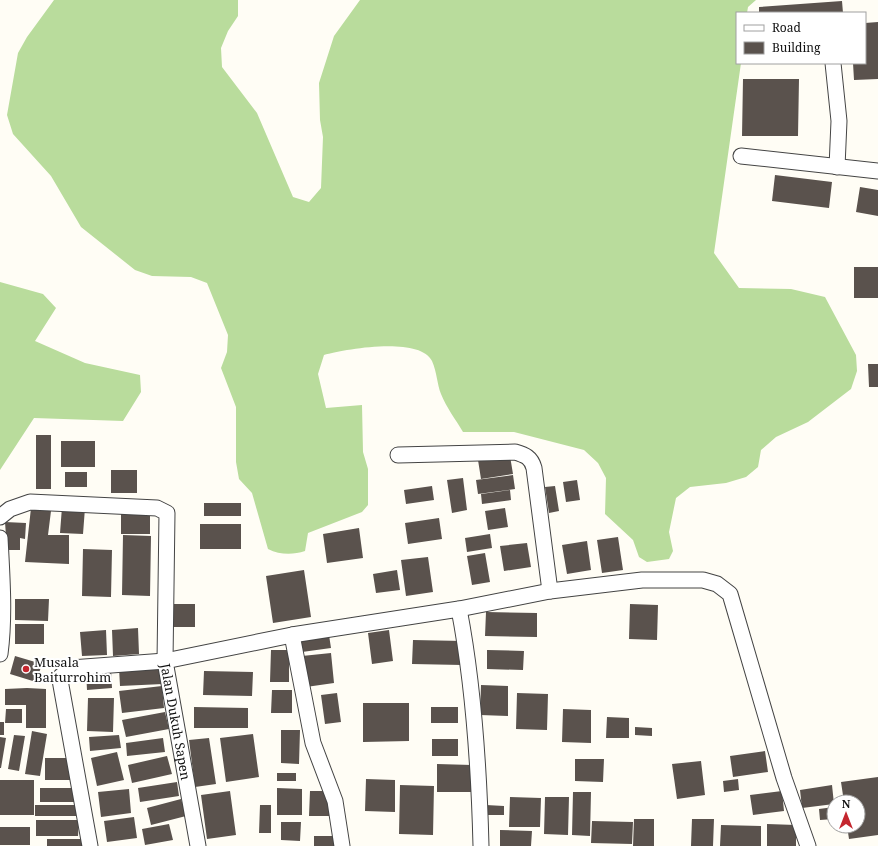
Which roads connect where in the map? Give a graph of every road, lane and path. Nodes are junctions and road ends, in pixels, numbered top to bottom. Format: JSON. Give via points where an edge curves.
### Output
{"nodes":[{"id":1,"x":833,"y":64,"type":"edge"},
{"id":2,"x":741,"y":156,"type":"dead end"},
{"id":3,"x":837,"y":166,"type":"junction"},
{"id":4,"x":878,"y":171,"type":"edge"},
{"id":5,"x":398,"y":455,"type":"dead end"},
{"id":6,"x":0,"y":517,"type":"edge"},
{"id":7,"x":0,"y":538,"type":"edge"},
{"id":8,"x":550,"y":590,"type":"junction"},
{"id":9,"x":459,"y":609,"type":"junction"},
{"id":10,"x":292,"y":635,"type":"junction"},
{"id":11,"x":0,"y":654,"type":"edge"},
{"id":12,"x":165,"y":661,"type":"junction"},
{"id":13,"x":90,"y":846,"type":"edge"},
{"id":14,"x":198,"y":846,"type":"edge"},
{"id":15,"x":342,"y":846,"type":"edge"},
{"id":16,"x":481,"y":846,"type":"edge"},
{"id":17,"x":808,"y":846,"type":"edge"}],
"edges":[{"from":1,"to":3,"type":"street","via":[[839,121]]},
{"from":2,"to":3,"type":"street"},
{"from":3,"to":4,"type":"street"},
{"from":5,"to":8,"type":"street","via":[[515,452],[528,457],[534,468]]},
{"from":6,"to":12,"type":"street","via":[[10,509],[30,502],[157,508],[167,513]]},
{"from":7,"to":11,"type":"street"},
{"from":8,"to":9,"type":"street"},
{"from":8,"to":17,"type":"street","via":[[642,580],[703,580],[717,584],[730,594],[784,778]]},
{"from":9,"to":10,"type":"street"},
{"from":9,"to":16,"type":"street","via":[[474,708]]},
{"from":10,"to":12,"type":"street"},
{"from":10,"to":15,"type":"street","via":[[313,743],[336,801]]},
{"from":12,"to":13,"type":"street","name":"Jalan Dukuh Sapen","via":[[75,668],[67,670],[61,676]]},
{"from":12,"to":14,"type":"street","name":"Jalan Dukuh Sapen"}]}
